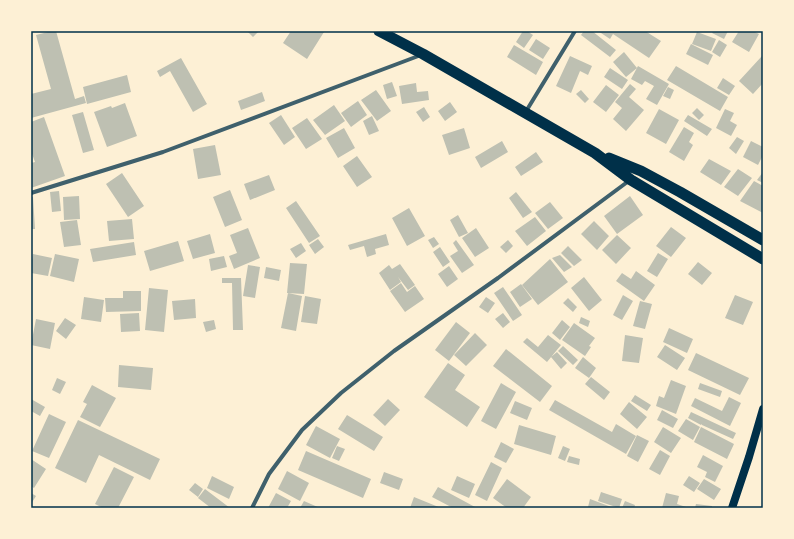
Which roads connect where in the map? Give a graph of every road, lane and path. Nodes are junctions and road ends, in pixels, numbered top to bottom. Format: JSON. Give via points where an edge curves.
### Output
{"nodes":[{"id":1,"x":379,"y":31,"type":"edge"},
{"id":2,"x":575,"y":31,"type":"edge"},
{"id":3,"x":423,"y":54,"type":"junction"},
{"id":4,"x":525,"y":113,"type":"junction"},
{"id":5,"x":595,"y":153,"type":"junction"},
{"id":6,"x":631,"y":180,"type":"junction"},
{"id":7,"x":31,"y":193,"type":"edge"},
{"id":8,"x":763,"y":240,"type":"edge"},
{"id":9,"x":763,"y":259,"type":"edge"},
{"id":10,"x":763,"y":409,"type":"edge"},
{"id":11,"x":252,"y":508,"type":"edge"},
{"id":12,"x":732,"y":508,"type":"edge"}],
"edges":[{"from":1,"to":3,"type":"highway"},
{"from":2,"to":4,"type":"street"},
{"from":3,"to":4,"type":"highway"},
{"from":3,"to":7,"type":"street","via":[[163,152]]},
{"from":4,"to":5,"type":"highway"},
{"from":5,"to":6,"type":"highway"},
{"from":5,"to":8,"type":"highway","via":[[641,171]]},
{"from":6,"to":9,"type":"highway"},
{"from":6,"to":11,"type":"street","via":[[340,393],[302,430],[269,474]]},
{"from":10,"to":12,"type":"main road"}]}
